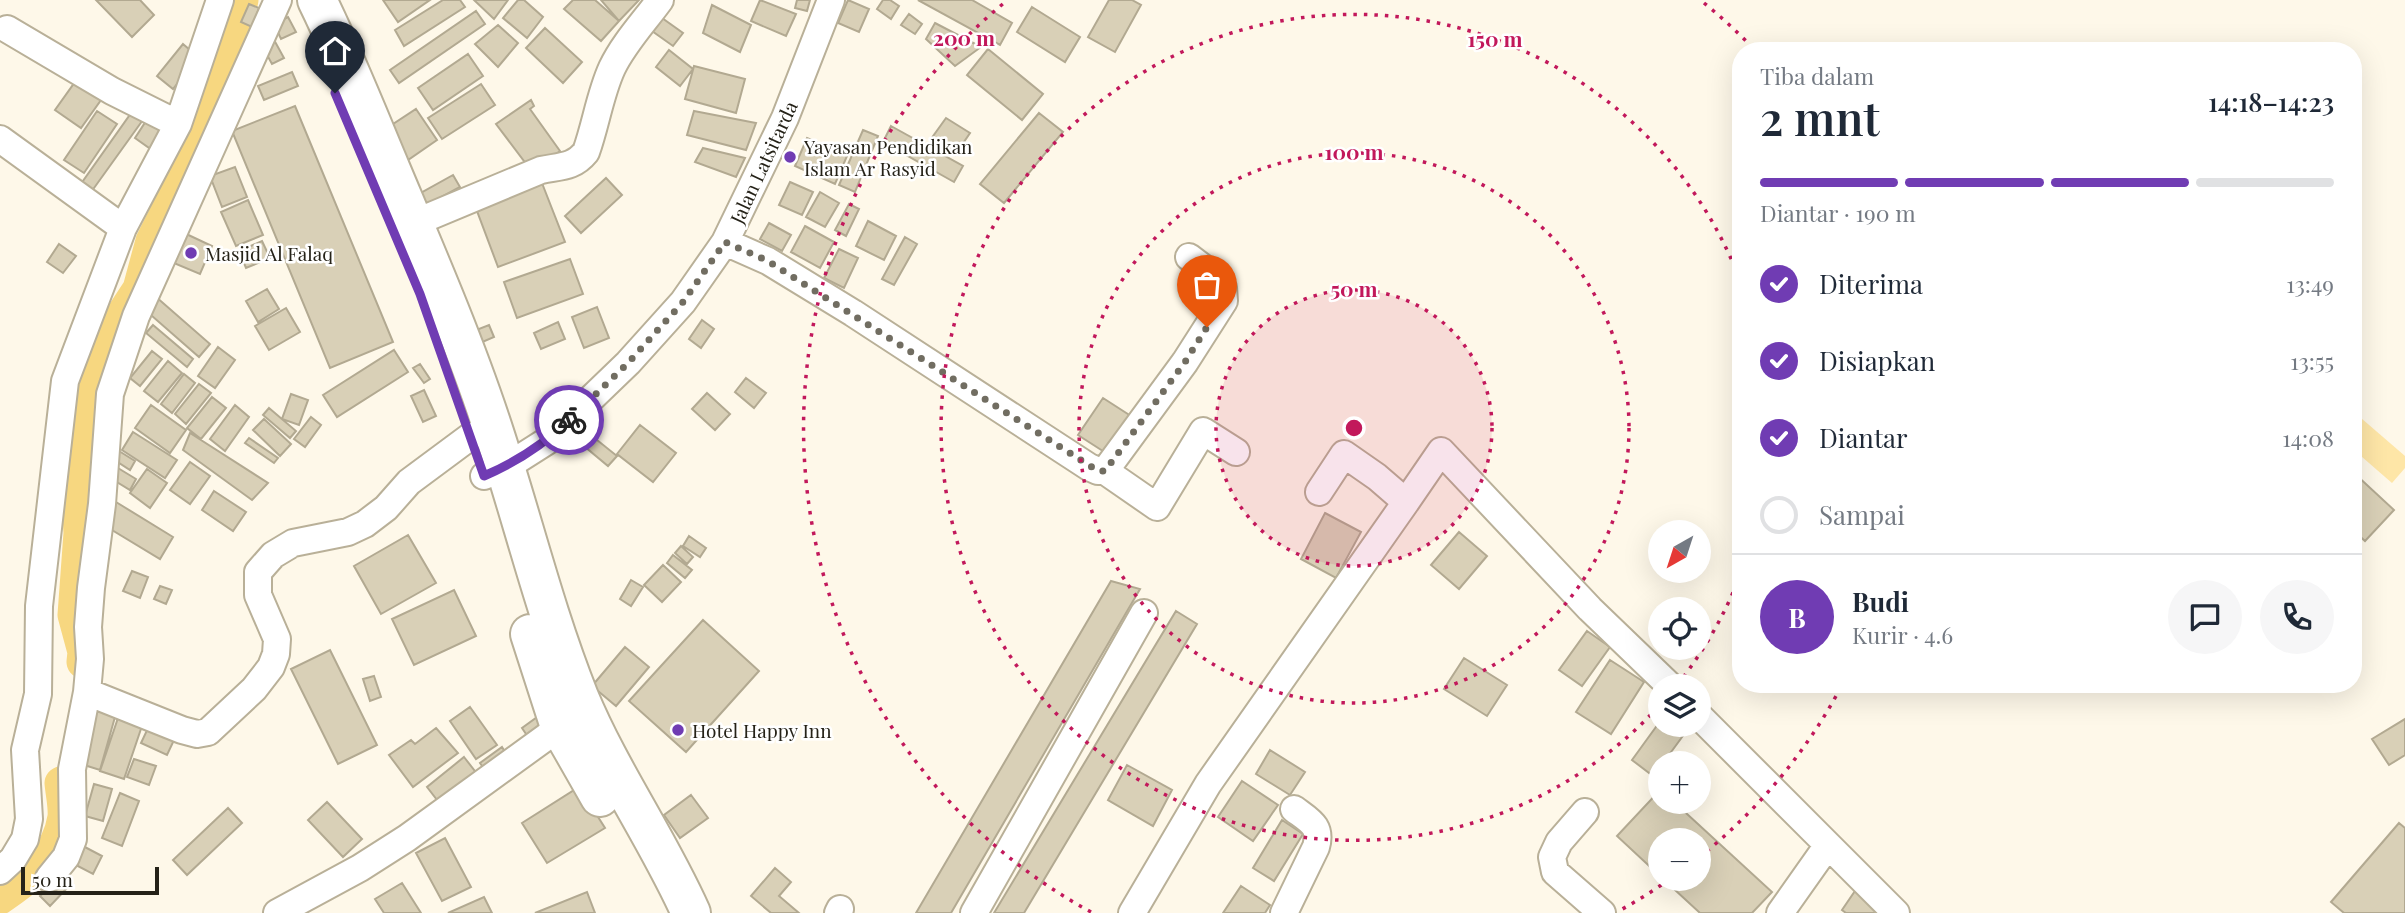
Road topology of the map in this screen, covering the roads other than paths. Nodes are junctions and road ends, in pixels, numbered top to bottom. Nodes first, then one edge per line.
1 (220, 0) edge
2 (278, 0) edge
3 (292, 0) edge
4 (831, 0) edge
5 (655, 2) edge
6 (319, 21) edge
7 (7, 29) dead end
8 (178, 124) junction
9 (0, 139) edge
10 (414, 223) junction
11 (123, 228) junction
12 (725, 242) junction
13 (1189, 257) dead end
14 (471, 436) junction
15 (1236, 452) dead end
16 (1105, 471) junction
17 (495, 472) junction
18 (1319, 492) dead end
19 (1406, 502) junction
20 (1144, 614) dead end
21 (1658, 674) edge
22 (87, 692) junction
23 (560, 727) junction
24 (1711, 728) edge
25 (1294, 809) dead end
26 (1585, 812) dead end
27 (1828, 845) junction
28 (0, 871) edge
29 (49, 878) dead end
30 (277, 913) edge
31 (662, 913) edge
32 (691, 913) edge
33 (974, 913) edge
34 (1132, 913) edge
35 (1284, 913) edge
36 (1602, 913) edge
37 (1780, 913) edge
38 (1896, 913) edge

1 - 8 street
2 - 22 street
3 - 6 highway
4 - 12 street, Jalan Latsitarda
5 - 10 street
6 - 10 highway
6 - 14 highway
7 - 8 street
8 - 11 street
9 - 11 street
10 - 17 highway
11 - 28 street
12 - 16 street
12 - 17 street, Jalan Latsitarda
13 - 16 street
14 - 17 highway
14 - 22 street
15 - 16 street
17 - 23 highway
17 - 32 highway
18 - 19 street
19 - 21 street
19 - 34 street
20 - 33 street
22 - 29 street
23 - 30 street
23 - 31 highway
24 - 27 street
25 - 35 street
26 - 36 street
27 - 37 street
27 - 38 street

